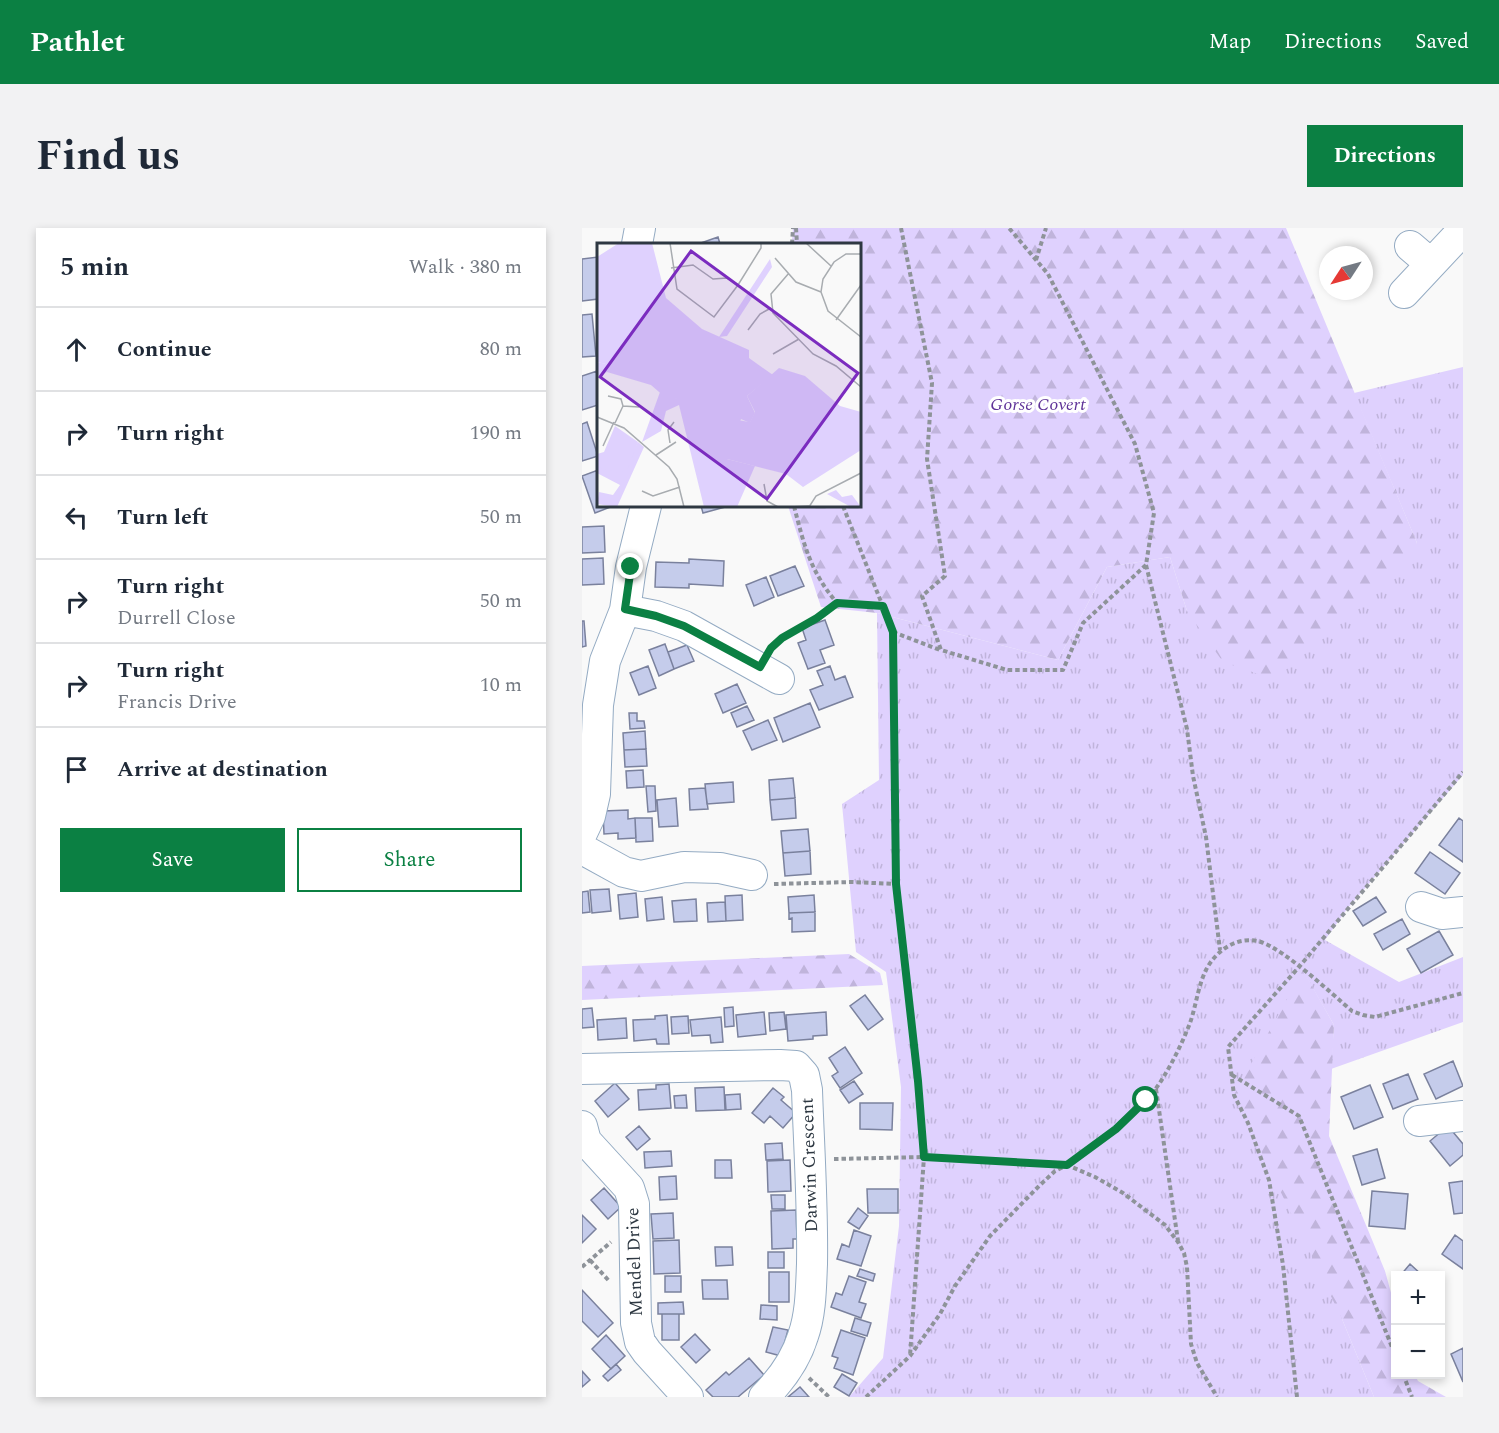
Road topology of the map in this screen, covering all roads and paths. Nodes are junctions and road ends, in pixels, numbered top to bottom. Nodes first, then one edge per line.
1 (640, 228) edge
2 (794, 228) edge
3 (902, 228) edge
4 (1009, 228) edge
5 (1046, 228) edge
6 (1463, 230) edge
7 (637, 243) edge
8 (792, 243) edge
9 (797, 243) edge
10 (1036, 260) junction
11 (1404, 293) dead end
12 (646, 507) edge
13 (794, 507) edge
14 (843, 507) edge
15 (1146, 565) junction
16 (837, 603) junction
17 (883, 606) junction
18 (625, 609) junction
19 (893, 632) junction
20 (941, 650) junction
21 (770, 664) joint
22 (1463, 772) edge
23 (582, 833) edge
24 (582, 849) edge
25 (752, 875) joint
26 (896, 884) junction
27 (1421, 907) dead end
28 (1463, 912) edge
29 (1220, 950) junction
30 (1299, 967) junction
31 (1463, 993) edge
32 (582, 1069) edge
33 (1231, 1074) junction
34 (1156, 1089) junction
35 (1463, 1116) edge
36 (1419, 1121) dead end
37 (582, 1126) edge
38 (924, 1157) junction
39 (809, 1160) junction
40 (1067, 1165) junction
41 (1178, 1242) junction
42 (1391, 1347) edge
43 (910, 1356) junction
44 (1405, 1379) edge
45 (688, 1397) edge
46 (764, 1397) edge
47 (866, 1397) edge
48 (1217, 1397) edge
49 (1297, 1397) edge
50 (1412, 1397) edge

1 - 7 street
2 - 8 path
2 - 9 path
3 - 20 path
4 - 10 path
5 - 10 path
6 - 11 street
10 - 15 path
12 - 18 street
13 - 16 path
14 - 17 path
15 - 20 path
15 - 29 path
16 - 17 path
16 - 21 path
17 - 19 path
18 - 21 street
18 - 23 street
19 - 20 path
19 - 26 path
22 - 30 path
24 - 25 street
25 - 26 path
26 - 38 path
27 - 28 street
29 - 30 path
29 - 34 path
30 - 31 path
30 - 33 path
32 - 39 street, Darwin Crescent
33 - 42 path
33 - 49 path
34 - 40 path
34 - 41 path
35 - 36 street
37 - 45 street, Mendel Drive
38 - 39 path
38 - 40 path
38 - 43 path
39 - 46 street, Darwin Crescent
40 - 41 path
40 - 43 path
41 - 48 path
43 - 47 path
44 - 50 path

